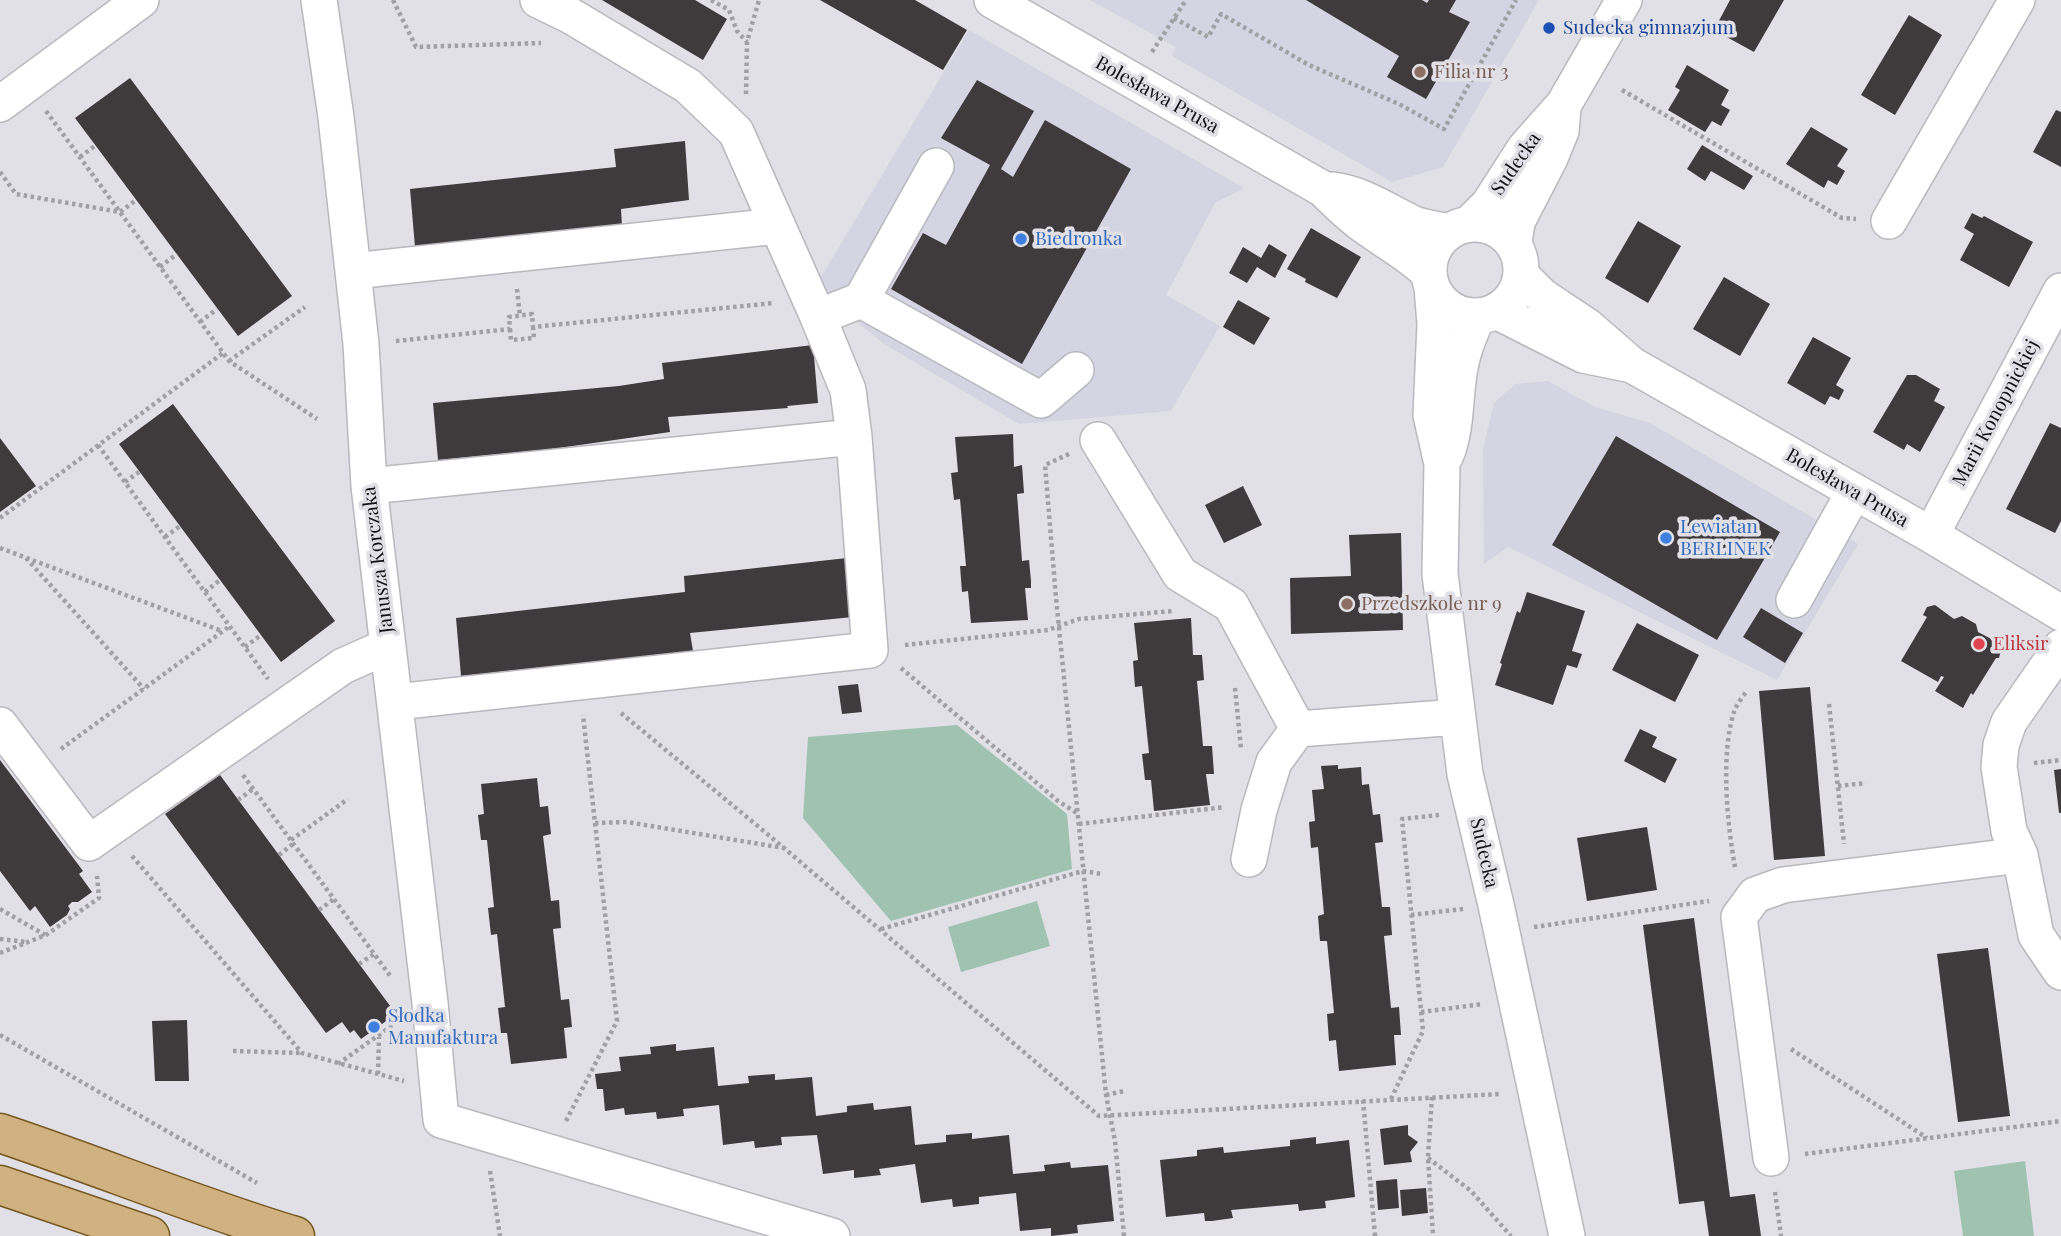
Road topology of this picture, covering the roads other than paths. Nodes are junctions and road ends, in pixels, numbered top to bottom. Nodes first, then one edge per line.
1 (141, 0) edge
2 (319, 0) edge
3 (538, 0) edge
4 (992, 0) edge
5 (1624, 0) edge
6 (2017, 0) edge
7 (14, 94) edge
8 (1564, 104) junction
9 (936, 166) dead end
10 (1323, 188) junction
11 (1889, 221) road end
12 (777, 226) junction
13 (1459, 228) junction
14 (1518, 259) junction
15 (353, 271) junction
16 (1430, 280) junction
17 (2061, 292) edge
18 (860, 300) junction
19 (814, 308) junction
20 (1487, 314) junction
21 (1632, 365) junction
22 (1076, 370) dead end
23 (854, 438) junction
24 (1098, 440) road end
25 (1442, 464) junction
26 (369, 486) junction
27 (1854, 492) junction
28 (1931, 535) junction
29 (1794, 600) dead end
30 (2061, 613) edge
31 (388, 646) junction
32 (2061, 647) edge
33 (396, 702) junction
34 (1458, 717) junction
35 (0, 725) edge
36 (1298, 729) junction
37 (2020, 855) junction
38 (1249, 859) dead end
39 (2061, 972) edge
40 (0, 1112) edge
41 (0, 1133) edge
42 (1771, 1158) road end
43 (82, 1160) junction
44 (0, 1185) edge
45 (117, 1230) edge
46 (150, 1236) edge
47 (295, 1236) edge
48 (832, 1236) edge
49 (1567, 1236) edge

1 - 7 street
2 - 15 street, Janusza Korczaka
3 - 12 street
4 - 10 street, Bolesława Prusa
5 - 8 street, Sudecka
6 - 11 street
8 - 13 street, Sudecka
8 - 14 street, Sudecka
9 - 18 street
10 - 13 street, Bolesława Prusa
10 - 16 street, Bolesława Prusa
12 - 15 street
12 - 19 street
13 - 14 street
13 - 16 street
14 - 20 street
14 - 21 street, Bolesława Prusa
15 - 26 street, Janusza Korczaka
16 - 20 street
16 - 25 street, Sudecka
17 - 28 street, Marii Konopnickiej
18 - 19 street
18 - 22 street
19 - 23 street
20 - 21 street, Bolesława Prusa
20 - 25 street, Sudecka
21 - 27 street, Bolesława Prusa
23 - 26 street
23 - 33 street
24 - 36 street
25 - 34 street, Sudecka
26 - 31 street, Janusza Korczaka
27 - 28 street, Bolesława Prusa
27 - 29 street
28 - 30 street, Bolesława Prusa
31 - 33 street, Janusza Korczaka
31 - 35 street
32 - 37 street
33 - 48 street, Janusza Korczaka
34 - 36 street
34 - 49 street, Sudecka
36 - 38 street
37 - 39 street
37 - 42 street
40 - 43 main road
41 - 43 main road
43 - 47 main road
44 - 45 main road
45 - 46 main road

